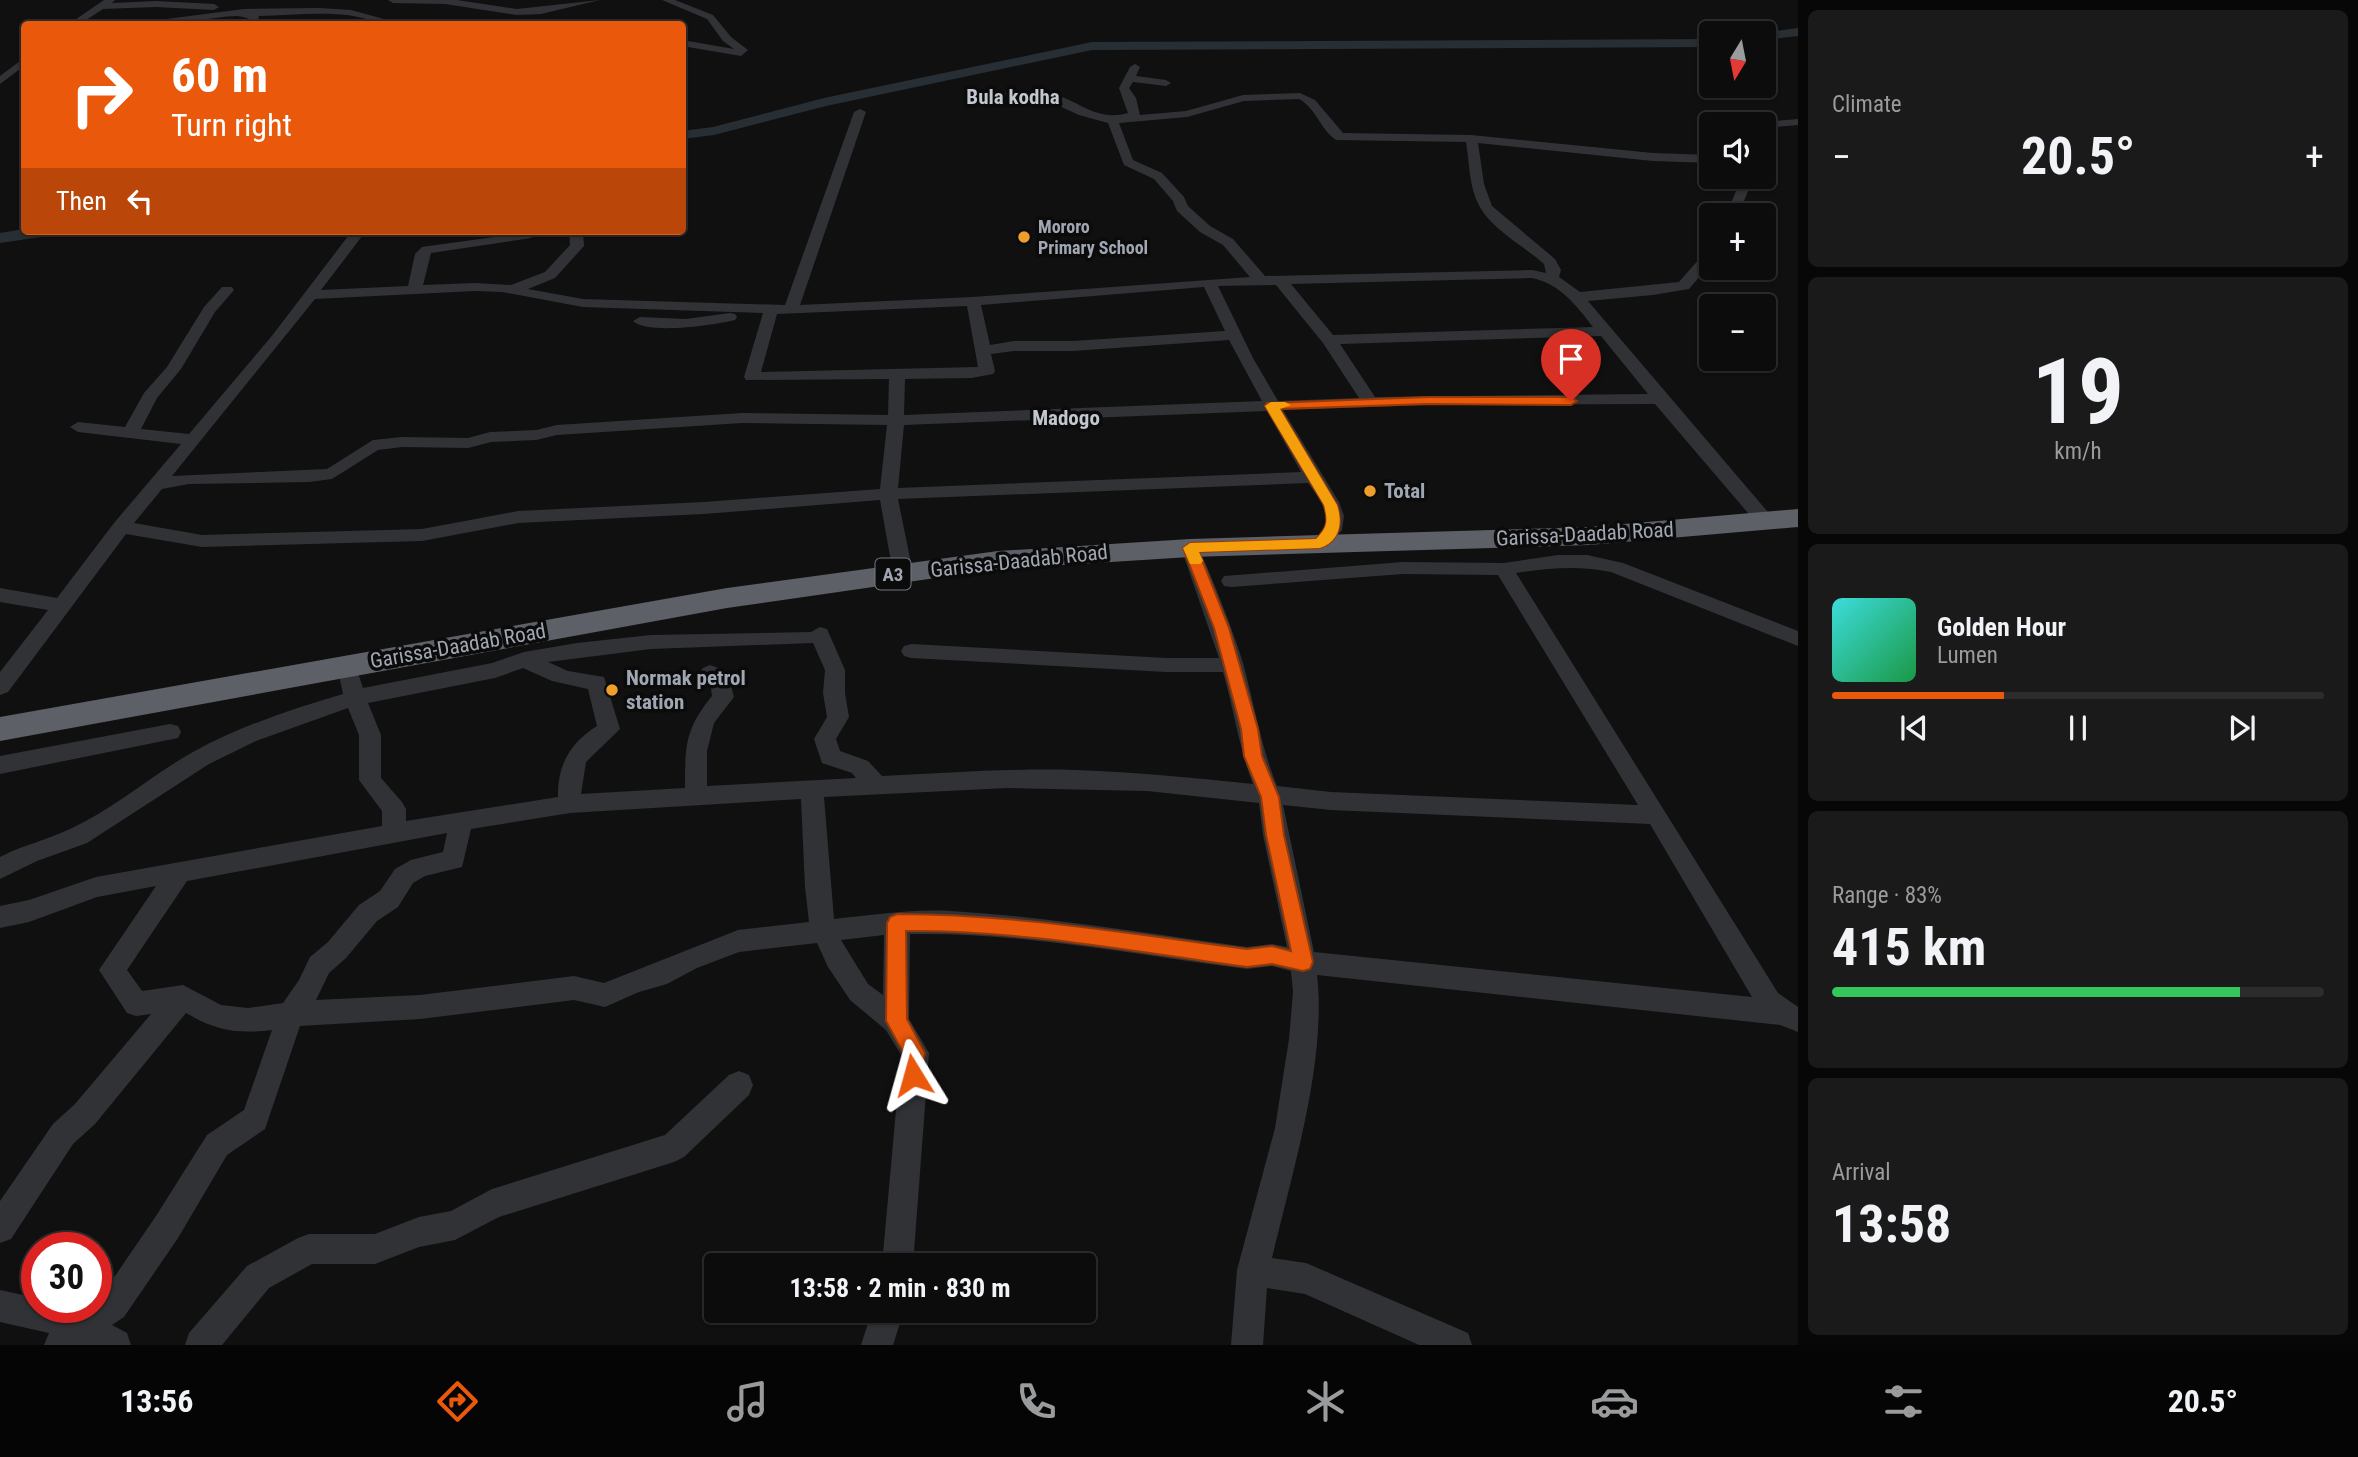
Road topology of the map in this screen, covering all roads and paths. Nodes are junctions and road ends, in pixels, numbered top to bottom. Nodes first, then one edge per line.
1 (393, 0) edge
2 (484, 0) edge
3 (595, 0) edge
4 (667, 0) edge
5 (105, 3) edge
6 (463, 5) junction
7 (419, 12) dead end
8 (244, 13) junction
9 (78, 21) edge
10 (176, 21) edge
11 (271, 21) edge
12 (374, 21) edge
13 (686, 44) edge
14 (21, 64) edge
15 (0, 81) edge
16 (1166, 83) dead end
17 (996, 96) dead end
18 (860, 112) dead end
19 (1128, 119) junction
20 (1113, 121) junction
21 (1798, 122) edge
22 (1776, 124) edge
23 (1471, 139) junction
24 (1699, 159) edge
25 (356, 235) edge
26 (524, 235) edge
27 (576, 235) edge
28 (1699, 268) edge
29 (1551, 278) junction
30 (1260, 280) junction
31 (1281, 281) junction
32 (1209, 282) junction
33 (415, 289) junction
34 (227, 290) dead end
35 (512, 290) junction
36 (310, 296) junction
37 (1577, 297) junction
38 (973, 302) junction
39 (751, 309) junction
40 (771, 310) junction
41 (791, 310) junction
42 (640, 321) dead end
43 (1605, 331) junction
44 (1233, 335) junction
45 (1329, 341) junction
46 (984, 351) junction
47 (897, 375) junction
48 (1660, 400) junction
49 (1371, 403) junction
50 (1271, 406) junction
51 (893, 420) junction
52 (78, 427) dead end
53 (130, 433) junction
54 (192, 440) junction
55 (1313, 477) junction
56 (158, 484) junction
57 (888, 494) junction
58 (1798, 518) edge
59 (1766, 522) junction
60 (121, 527) junction
61 (1320, 544) junction
62 (1190, 548) junction
63 (1504, 569) junction
64 (903, 573) junction
65 (1231, 581) dead end
66 (0, 595) edge
67 (61, 605) junction
68 (1798, 639) edge
69 (911, 651) dead end
70 (524, 659) junction
71 (1233, 665) junction
72 (347, 666) junction
73 (710, 673) dead end
74 (0, 687) edge
75 (355, 698) junction
76 (0, 729) edge
77 (170, 732) dead end
78 (0, 765) edge
79 (877, 786) junction
80 (812, 789) junction
81 (696, 797) junction
82 (1270, 797) junction
83 (570, 804) junction
84 (1656, 815) junction
85 (461, 821) junction
86 (394, 832) junction
87 (0, 869) edge
88 (181, 870) junction
89 (0, 917) edge
90 (897, 923) junction
91 (823, 930) junction
92 (1303, 962) junction
93 (183, 997) junction
94 (290, 1016) junction
95 (1790, 1016) edge
96 (896, 1021) junction
97 (738, 1085) dead end
98 (0, 1228) edge
99 (899, 1253) edge
100 (1253, 1270) junction
101 (0, 1306) edge
102 (884, 1323) edge
103 (71, 1335) edge
104 (115, 1345) edge
105 (201, 1345) edge
106 (877, 1345) edge
107 (1247, 1345) edge
108 (1456, 1345) edge

1 - 6 street
2 - 6 street
3 - 6 street
4 - 13 street
5 - 8 street
5 - 9 street
6 - 7 street
8 - 10 street
8 - 11 street
8 - 12 street
14 - 15 street
16 - 19 street
17 - 20 street
18 - 41 street
19 - 20 street
19 - 23 street
20 - 30 street
21 - 22 street
23 - 24 street
23 - 29 street
25 - 36 street
26 - 33 street
27 - 35 street
28 - 37 street
29 - 31 street
29 - 37 street
30 - 31 street
30 - 32 street
31 - 45 street
32 - 38 street
32 - 44 street
33 - 35 street
33 - 36 street
34 - 53 street
35 - 39 street
36 - 54 street
37 - 43 street
38 - 41 street
38 - 46 street
39 - 40 street
39 - 42 street
40 - 41 street
40 - 47 street
43 - 45 street
43 - 48 street
44 - 46 street
44 - 50 street
45 - 49 street
46 - 47 street
47 - 51 street
48 - 49 street
48 - 59 street
49 - 50 street
50 - 51 street
50 - 55 street
51 - 56 street
51 - 57 street
52 - 53 street
53 - 54 street
54 - 56 street
55 - 57 street
55 - 61 street
56 - 60 street
57 - 60 street
57 - 64 street
58 - 59 highway, Garissa-Daadab Road / A3
59 - 61 highway, Garissa-Daadab Road / A3
60 - 67 street
61 - 62 highway, Garissa-Daadab Road / A3
62 - 64 highway, Garissa-Daadab Road / A3
62 - 71 street
63 - 65 street
63 - 68 street
63 - 84 street
64 - 72 highway, Garissa-Daadab Road / A3
66 - 67 street
67 - 74 street
69 - 71 street
70 - 75 street
70 - 79 street
70 - 83 street, Garissa-Daadab Road
71 - 82 street
72 - 75 street
72 - 76 highway, Garissa-Daadab Road / A3
73 - 81 street
75 - 86 street
75 - 87 street
77 - 78 street
79 - 80 street
79 - 82 street
80 - 81 street
80 - 91 street
81 - 83 street
82 - 84 street
82 - 92 street
83 - 85 street
84 - 95 street
85 - 86 street
85 - 94 street
86 - 88 street
88 - 89 street
88 - 93 street
90 - 91 street
90 - 92 street
90 - 96 street
91 - 94 street
91 - 96 street
92 - 95 street
92 - 100 street
93 - 94 street
93 - 98 street
94 - 103 street
96 - 99 street
97 - 105 street
100 - 107 street
100 - 108 street
101 - 103 street
102 - 106 street
103 - 104 street

